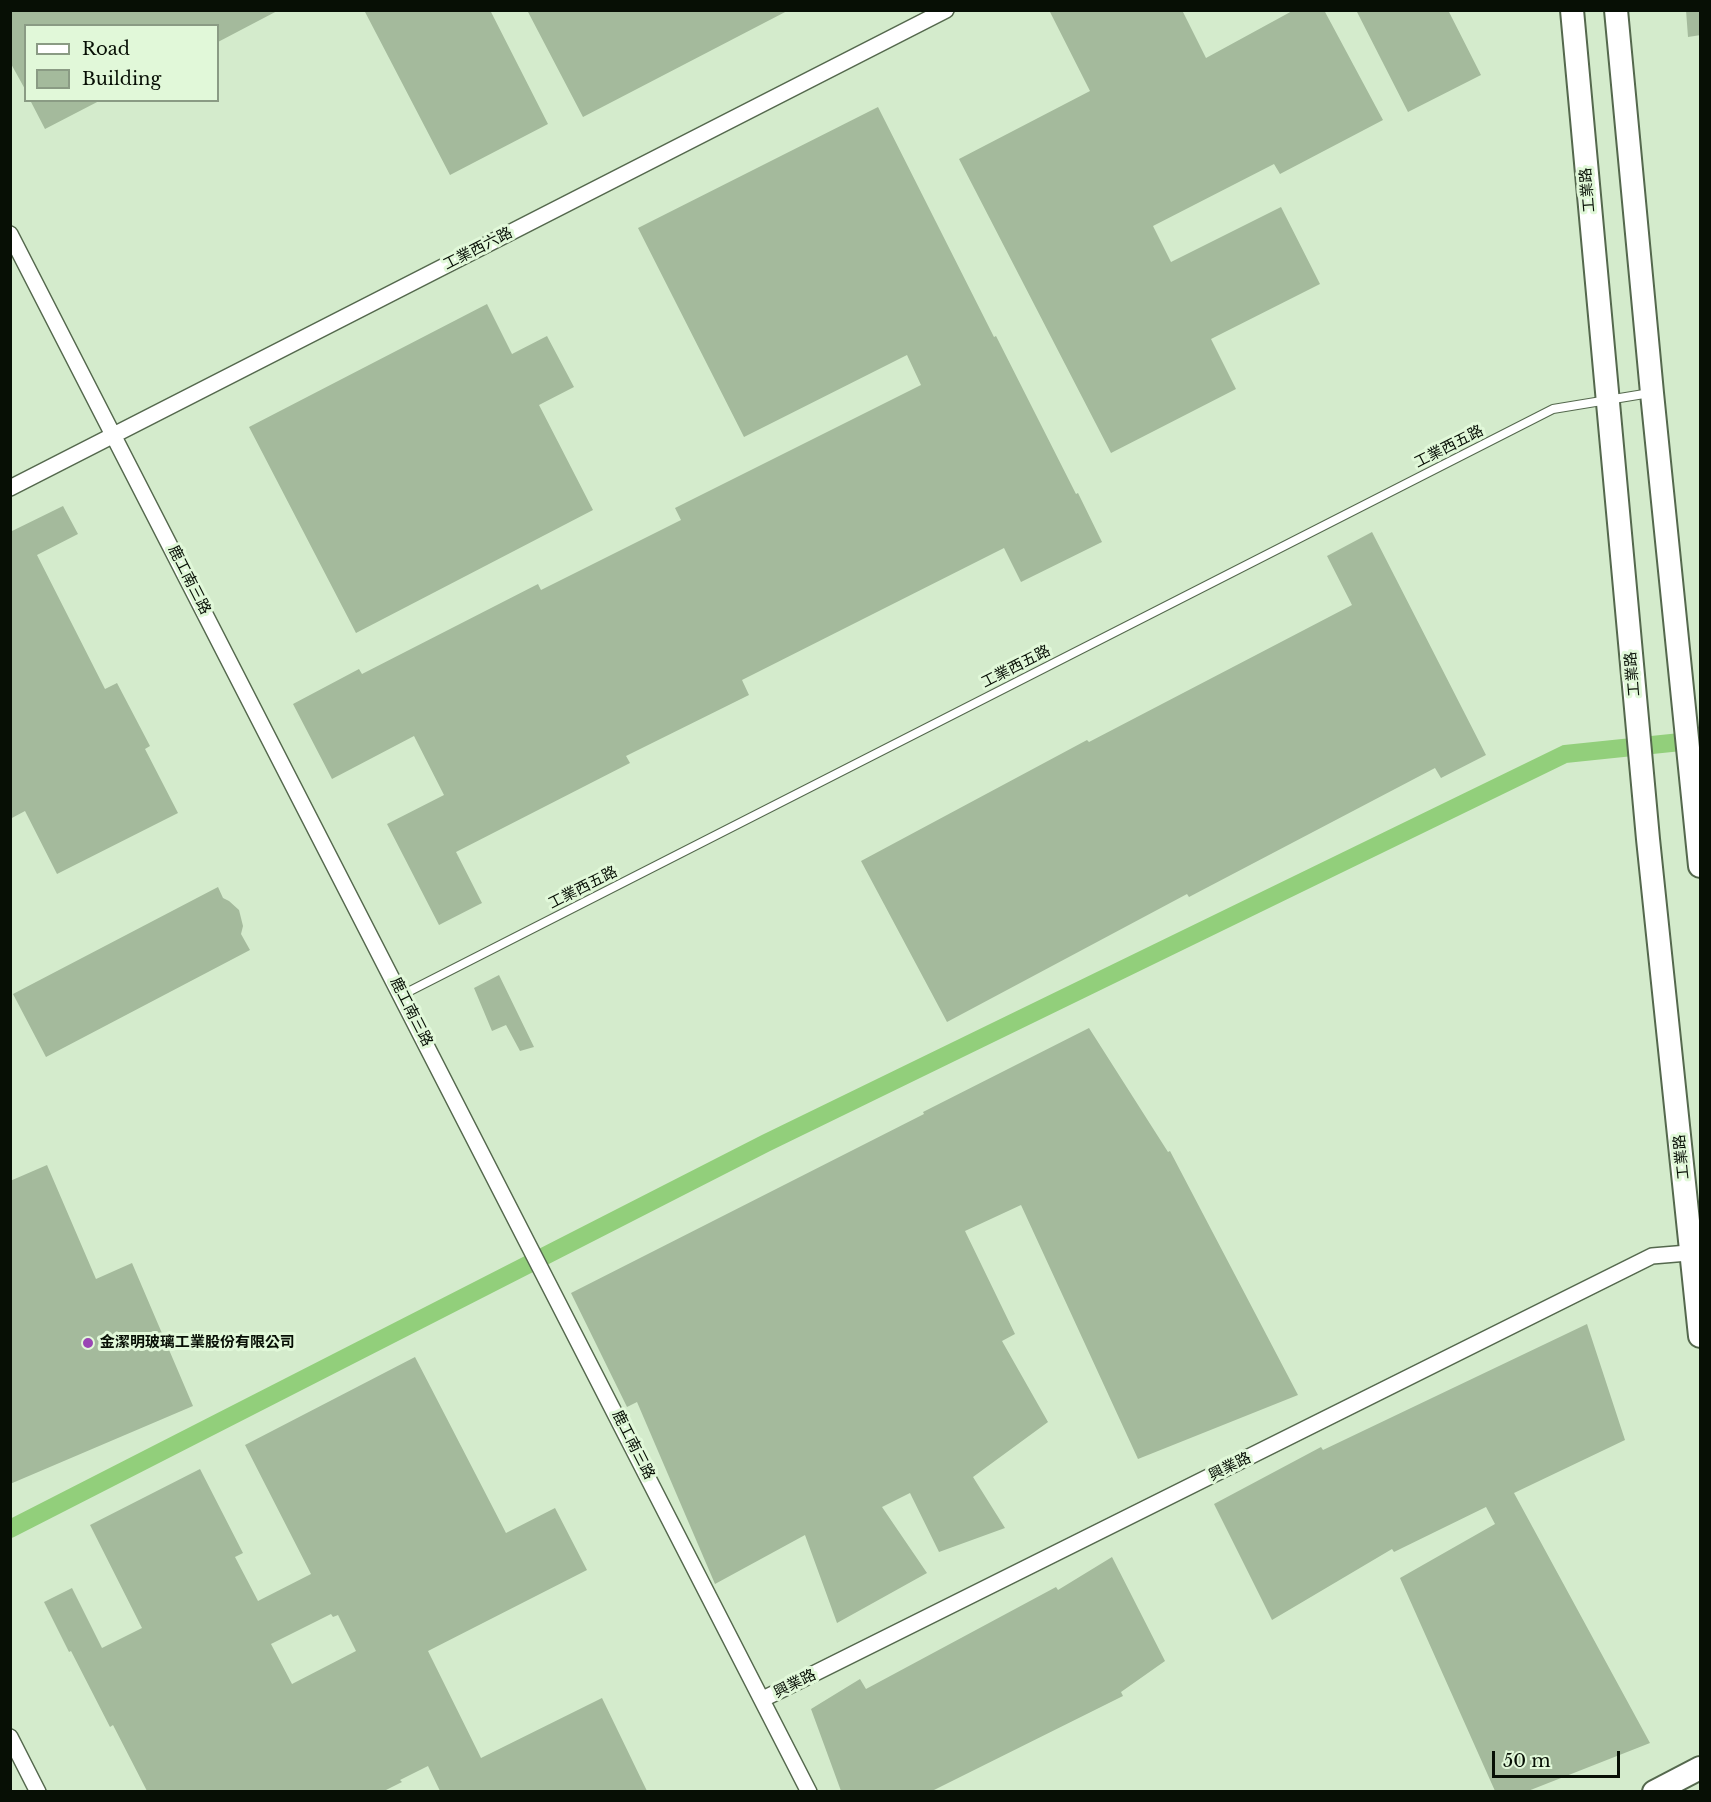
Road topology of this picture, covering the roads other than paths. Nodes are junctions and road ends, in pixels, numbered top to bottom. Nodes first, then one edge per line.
1 (946, 10) edge
2 (1572, 10) edge
3 (1616, 10) edge
4 (10, 234) edge
5 (1652, 393) junction
6 (1608, 400) junction
7 (114, 435) junction
8 (10, 488) edge
9 (1701, 866) edge
10 (402, 995) junction
11 (1696, 1253) edge
12 (1701, 1336) edge
13 (764, 1699) junction
14 (10, 1737) edge
15 (1701, 1768) edge
16 (38, 1791) edge
17 (809, 1791) edge
18 (1654, 1791) edge

1 - 7 street, 工業西六路
2 - 6 street, 工業路
3 - 5 street
4 - 7 street, 鹿工南三路
5 - 6 lane, 工業西五路
5 - 9 street
6 - 10 lane, 工業西五路
6 - 11 street, 工業路
7 - 8 street, 工業西六路
7 - 10 street, 鹿工南三路
10 - 13 street, 鹿工南三路
11 - 12 street, 工業路
11 - 13 street, 興業路
13 - 17 street, 鹿工南三路
14 - 16 street
15 - 18 street

